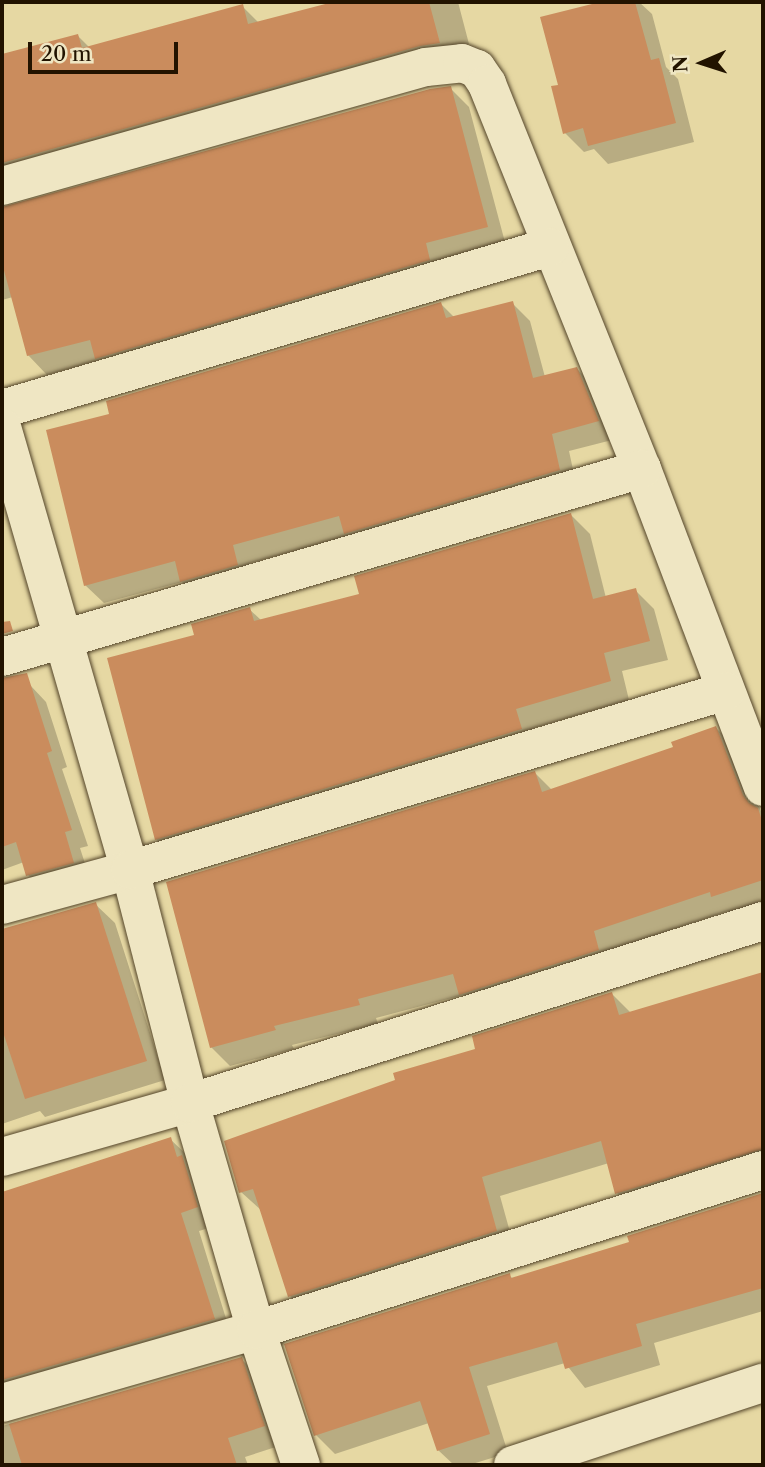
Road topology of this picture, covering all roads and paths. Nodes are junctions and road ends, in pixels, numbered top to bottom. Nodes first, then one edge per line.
1 (2, 186) edge
2 (550, 247) junction
3 (2, 408) edge
4 (2, 427) edge
5 (642, 469) junction
6 (65, 640) junction
7 (2, 657) edge
8 (726, 691) junction
9 (763, 787) edge
10 (130, 870) junction
11 (2, 905) edge
12 (763, 921) edge
13 (190, 1103) junction
14 (2, 1157) edge
15 (763, 1170) edge
16 (256, 1330) junction
17 (763, 1383) edge
18 (2, 1402) edge
19 (301, 1465) edge
20 (513, 1465) edge

1 - 2 street
2 - 3 street
2 - 5 street
4 - 6 street
5 - 6 street
5 - 8 street
6 - 7 street
6 - 10 street
8 - 9 street
8 - 10 street
10 - 11 street
10 - 13 street
12 - 13 street
13 - 14 street
13 - 16 street
15 - 16 street
16 - 18 street
16 - 19 street
17 - 20 street

